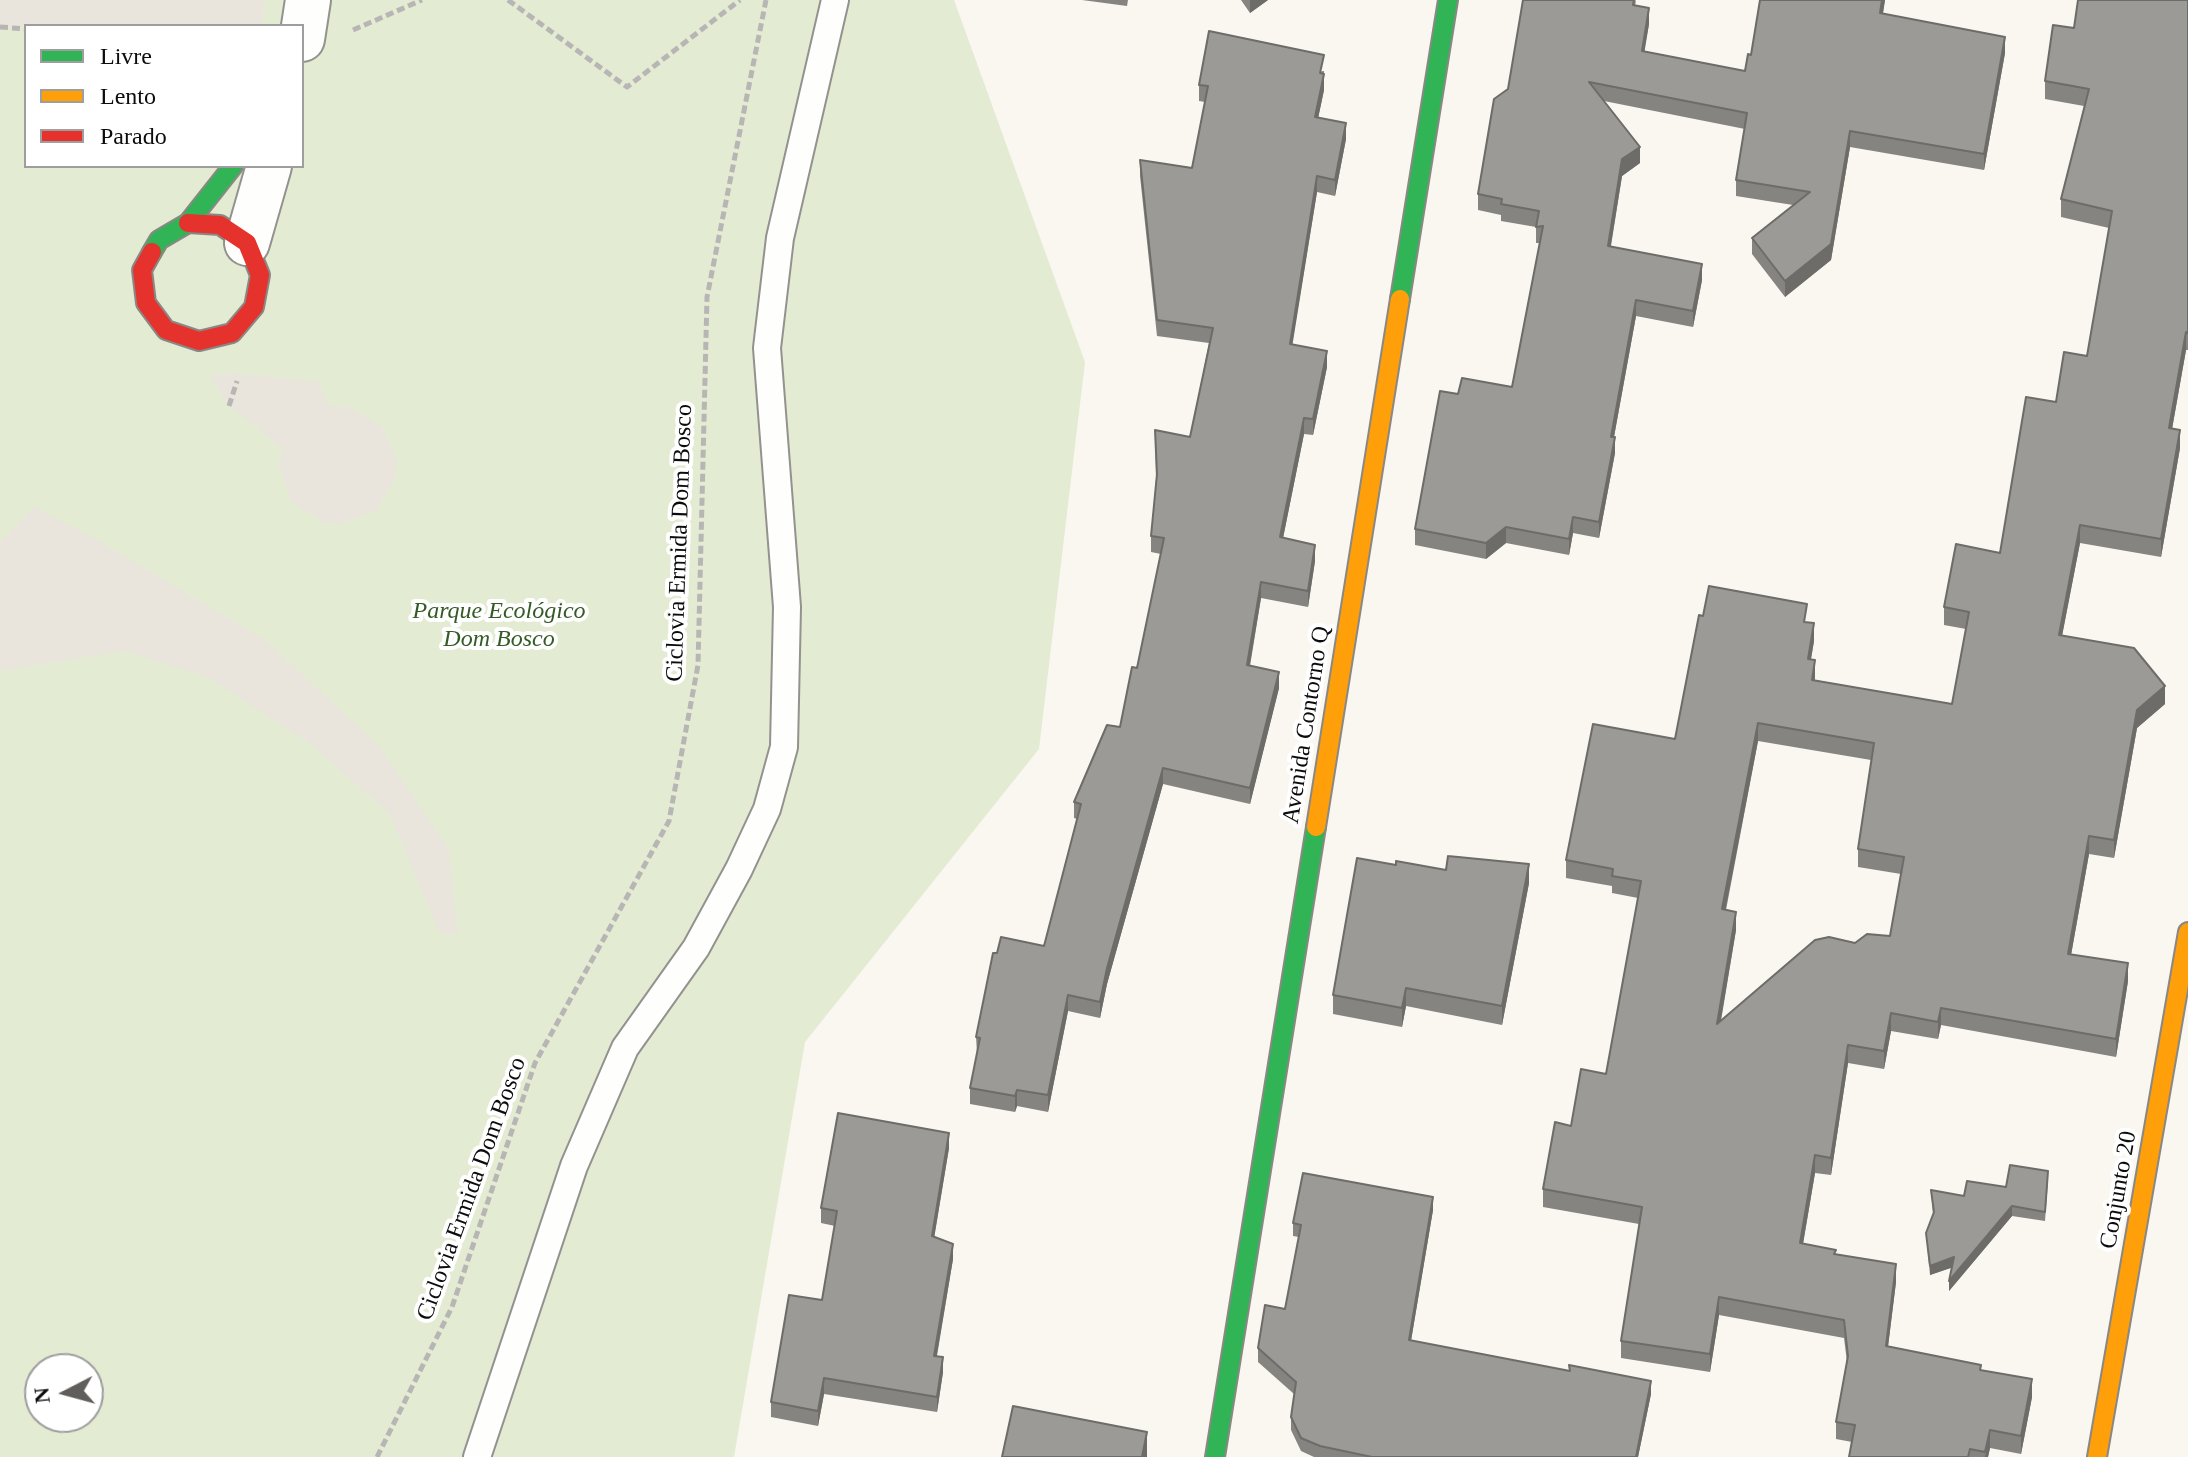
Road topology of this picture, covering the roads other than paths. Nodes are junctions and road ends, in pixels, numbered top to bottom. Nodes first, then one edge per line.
1 (308, 0) edge
2 (835, 0) edge
3 (1448, 0) edge
4 (322, 37) edge
5 (231, 168) edge
6 (268, 168) edge
7 (188, 223) junction
8 (247, 243) junction
9 (2188, 932) edge
10 (477, 1457) edge
11 (1215, 1457) edge
12 (2097, 1457) edge

1 - 4 street
2 - 10 lane
3 - 11 street, Avenida Contorno Q
5 - 7 street
6 - 8 street
7 - 8 street
7 - 8 street
9 - 12 street, Conjunto 20

